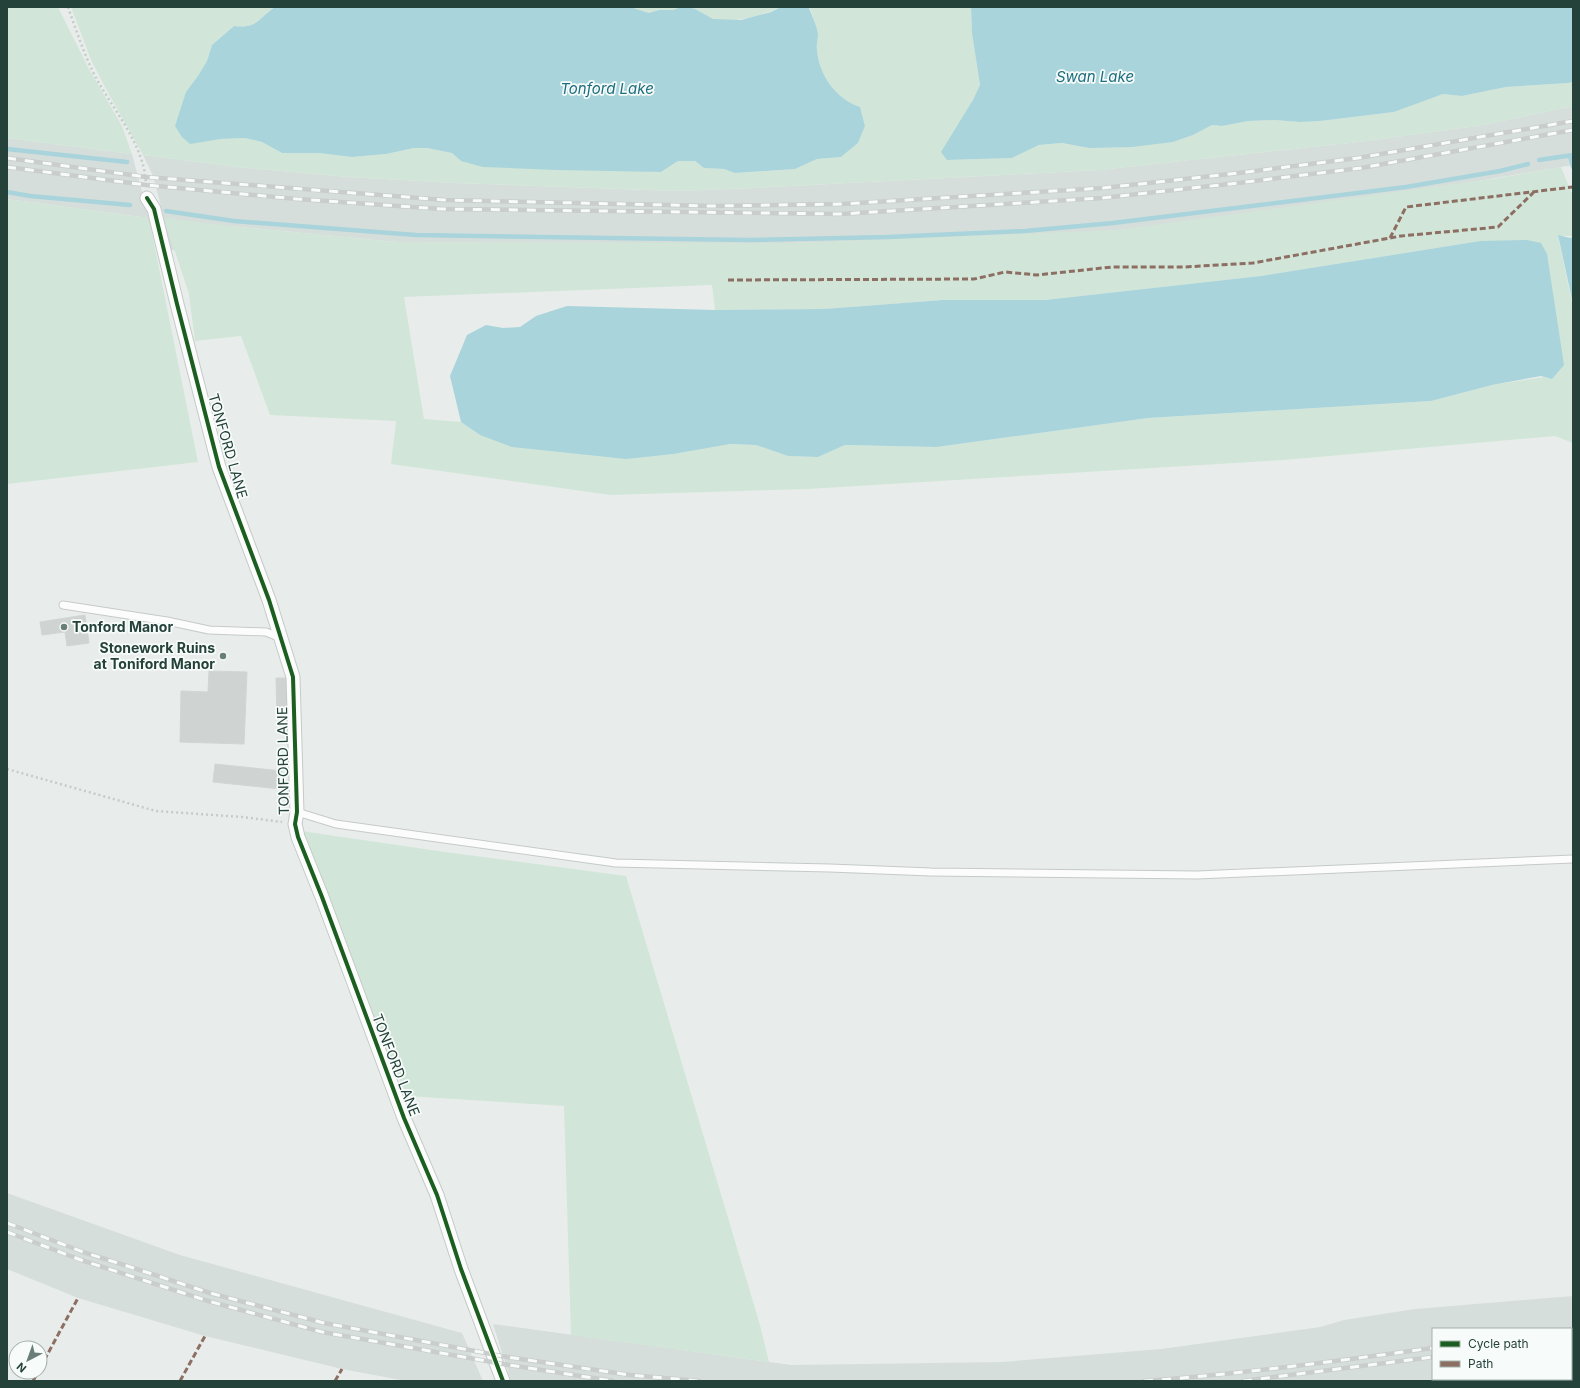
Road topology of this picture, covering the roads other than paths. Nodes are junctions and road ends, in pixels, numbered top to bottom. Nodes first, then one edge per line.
1 (147, 198) road end
2 (63, 605) dead end
3 (282, 639) junction
4 (296, 818) junction
5 (1573, 858) edge
6 (503, 1381) edge

1 - 3 street, TONFORD LANE
2 - 3 lane
3 - 4 street, TONFORD LANE
4 - 5 lane
4 - 6 street, TONFORD LANE

